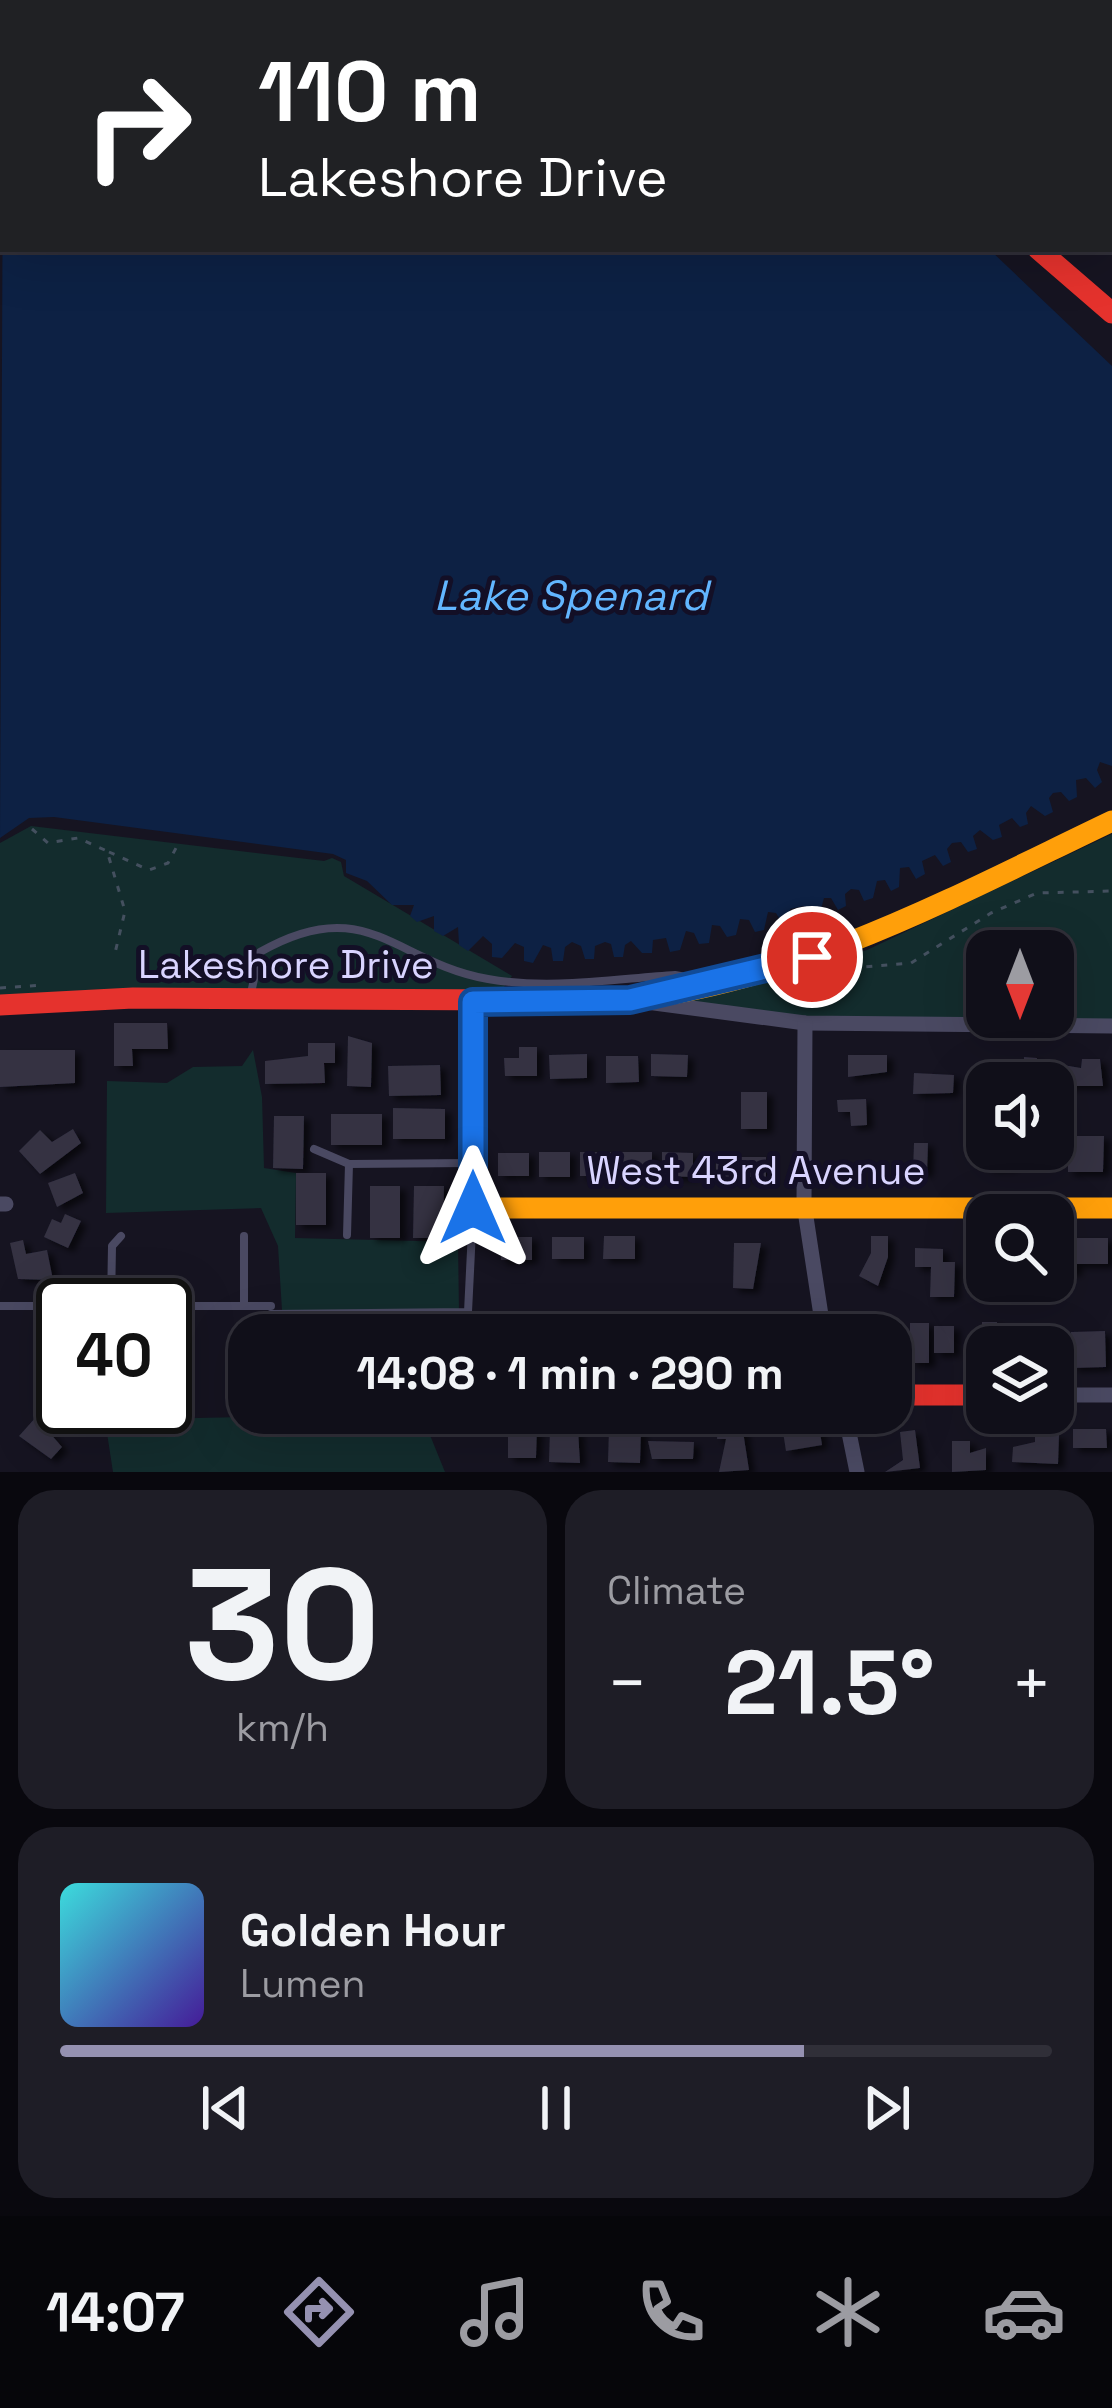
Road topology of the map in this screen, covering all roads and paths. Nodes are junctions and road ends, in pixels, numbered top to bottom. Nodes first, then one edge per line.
1 (1041, 252) edge
2 (1112, 313) edge
3 (1112, 821) edge
4 (32, 829) dead end
5 (176, 848) dead end
6 (107, 850) junction
7 (1112, 891) edge
8 (115, 953) dead end
9 (911, 963) dead end
10 (716, 982) junction
11 (250, 998) junction
12 (630, 1000) junction
13 (473, 1002) junction
14 (0, 1005) edge
15 (805, 1023) junction
16 (1112, 1026) edge
17 (314, 1149) dead end
18 (473, 1163) junction
19 (349, 1164) junction
20 (803, 1204) junction
21 (473, 1208) junction
22 (1112, 1208) edge
23 (121, 1235) dead end
24 (347, 1235) dead end
25 (244, 1236) dead end
26 (111, 1278) edge
27 (0, 1306) edge
28 (36, 1306) edge
29 (192, 1306) edge
30 (244, 1306) junction
31 (821, 1314) edge
32 (912, 1395) edge
33 (966, 1395) edge
34 (1074, 1395) edge
35 (1112, 1395) edge
36 (849, 1434) edge
37 (857, 1472) edge

1 - 2 street
3 - 10 street, Lakeshore Drive
4 - 6 path
5 - 6 path
6 - 8 path
7 - 9 path
10 - 11 lane
10 - 12 street, Lakeshore Drive
11 - 13 street, Lakeshore Drive
11 - 14 street, Lakeshore Drive
12 - 13 street, Lakeshore Drive
12 - 15 street
13 - 18 street
15 - 16 street
15 - 20 street
17 - 19 lane
18 - 19 lane
18 - 21 street
19 - 24 lane
20 - 21 street, West 43rd Avenue
20 - 22 street, West 43rd Avenue
20 - 31 street
21 - 30 lane
23 - 26 lane
25 - 30 lane
27 - 28 lane
29 - 30 lane
32 - 33 street
34 - 35 street
36 - 37 street

